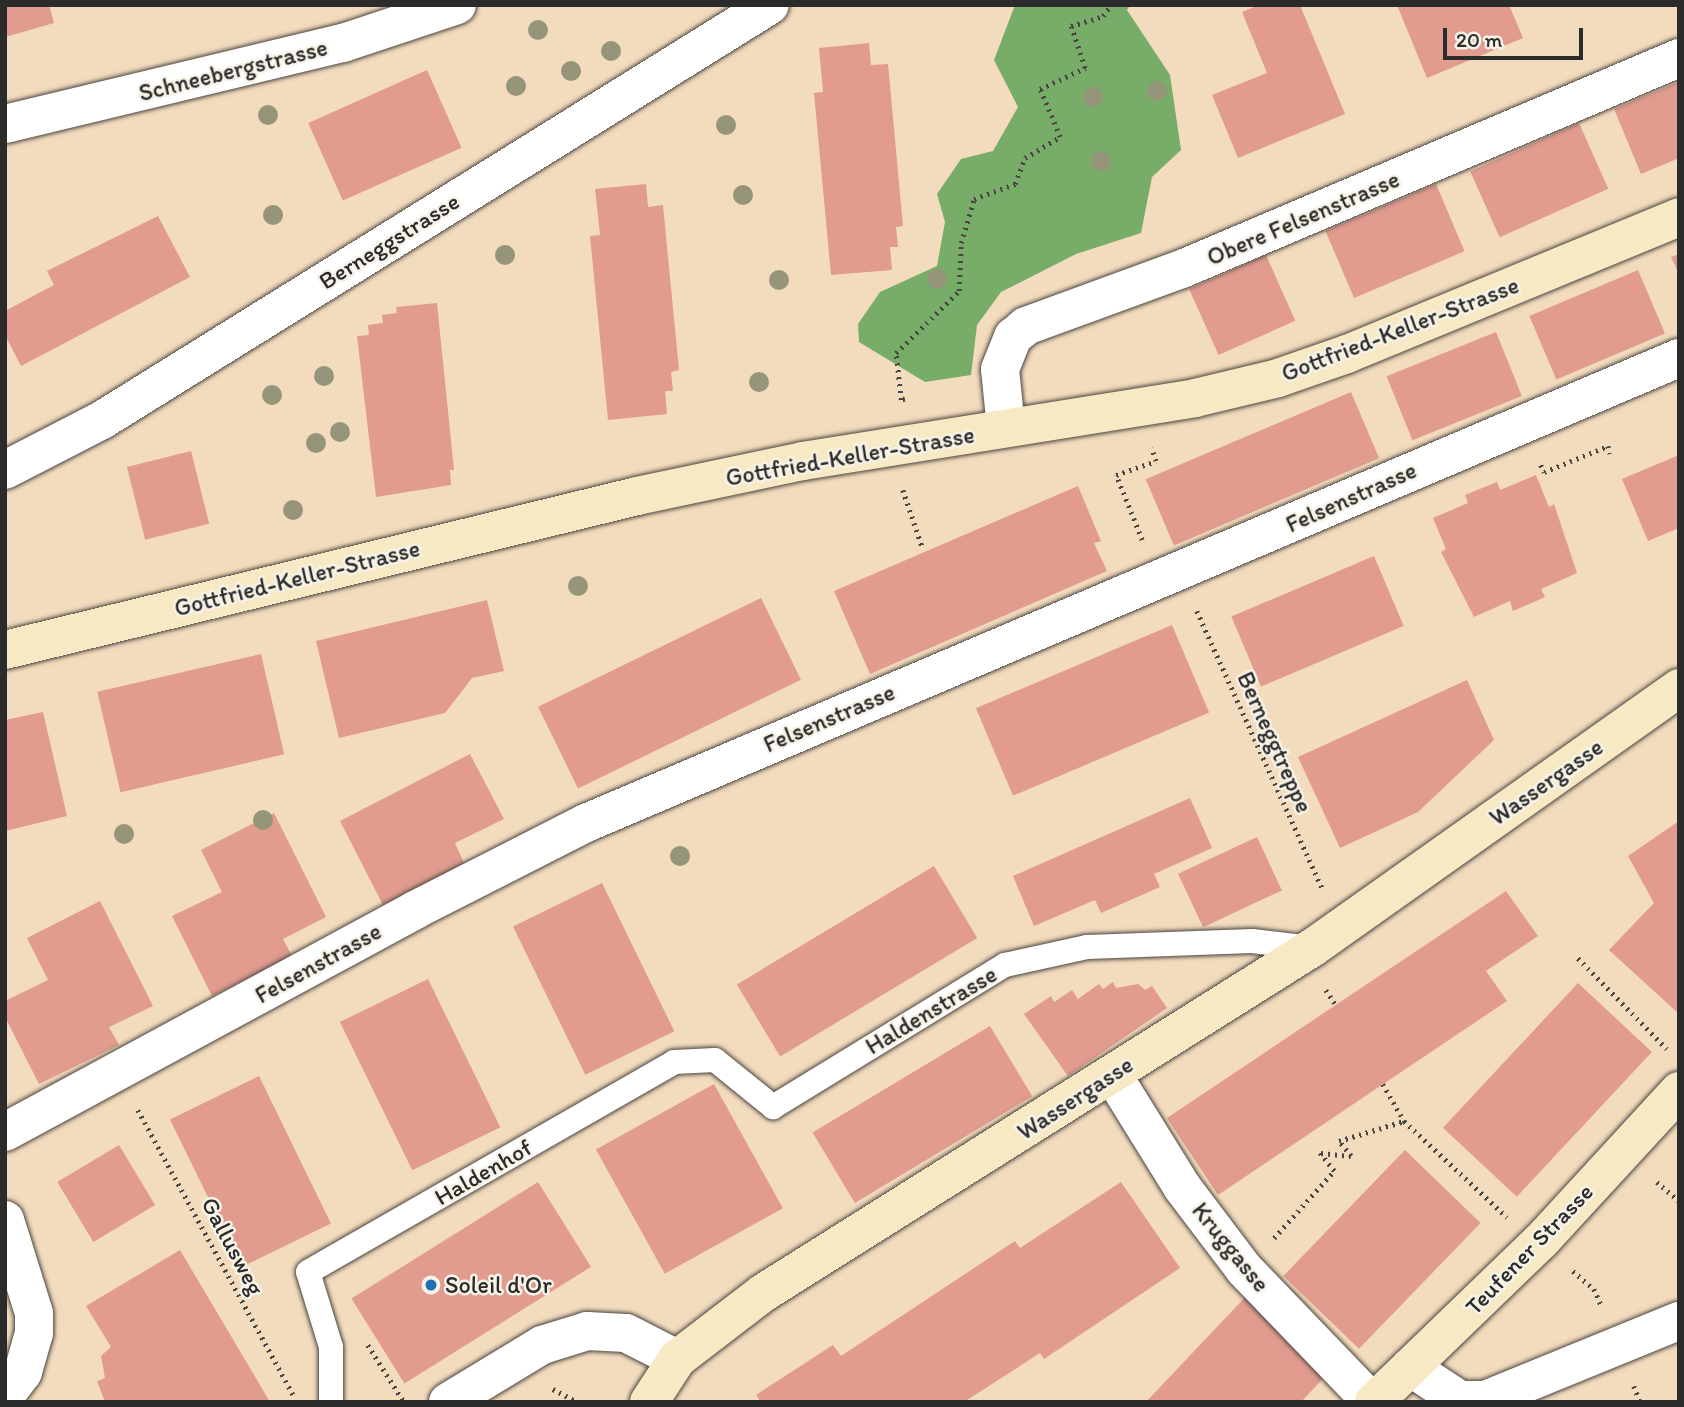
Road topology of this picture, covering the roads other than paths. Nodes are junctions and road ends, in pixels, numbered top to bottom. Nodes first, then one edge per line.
1 (457, 5) edge
2 (770, 5) edge
3 (1679, 58) edge
4 (5, 124) edge
5 (1679, 217) edge
6 (1679, 358) edge
7 (1006, 428) junction
8 (5, 470) edge
9 (5, 650) edge
10 (1679, 688) edge
11 (1312, 948) junction
12 (1112, 1074) junction
13 (1679, 1091) edge
14 (773, 1107) joint
15 (5, 1132) edge
16 (5, 1220) edge
17 (1679, 1321) edge
18 (677, 1359) junction
19 (1410, 1367) junction
20 (5, 1396) edge
21 (331, 1402) edge
22 (448, 1402) edge
23 (649, 1402) edge
24 (1373, 1402) edge

1 - 4 street, Schneebergstrasse
2 - 8 street, Berneggstrasse
3 - 7 street, Obere Felsenstrasse
5 - 7 street, Gottfried-Keller-Strasse
6 - 15 street, Felsenstrasse
7 - 9 street, Gottfried-Keller-Strasse
10 - 11 street, Wassergasse
11 - 12 street, Wassergasse
11 - 14 lane, Haldenstrasse
12 - 18 street, Wassergasse
12 - 24 street, Kruggasse
13 - 19 street, Teufener Strasse
14 - 21 lane, Haldenhof
16 - 20 street
17 - 19 street
18 - 22 street
18 - 23 street, Wassergasse
19 - 24 street, Teufener Strasse

